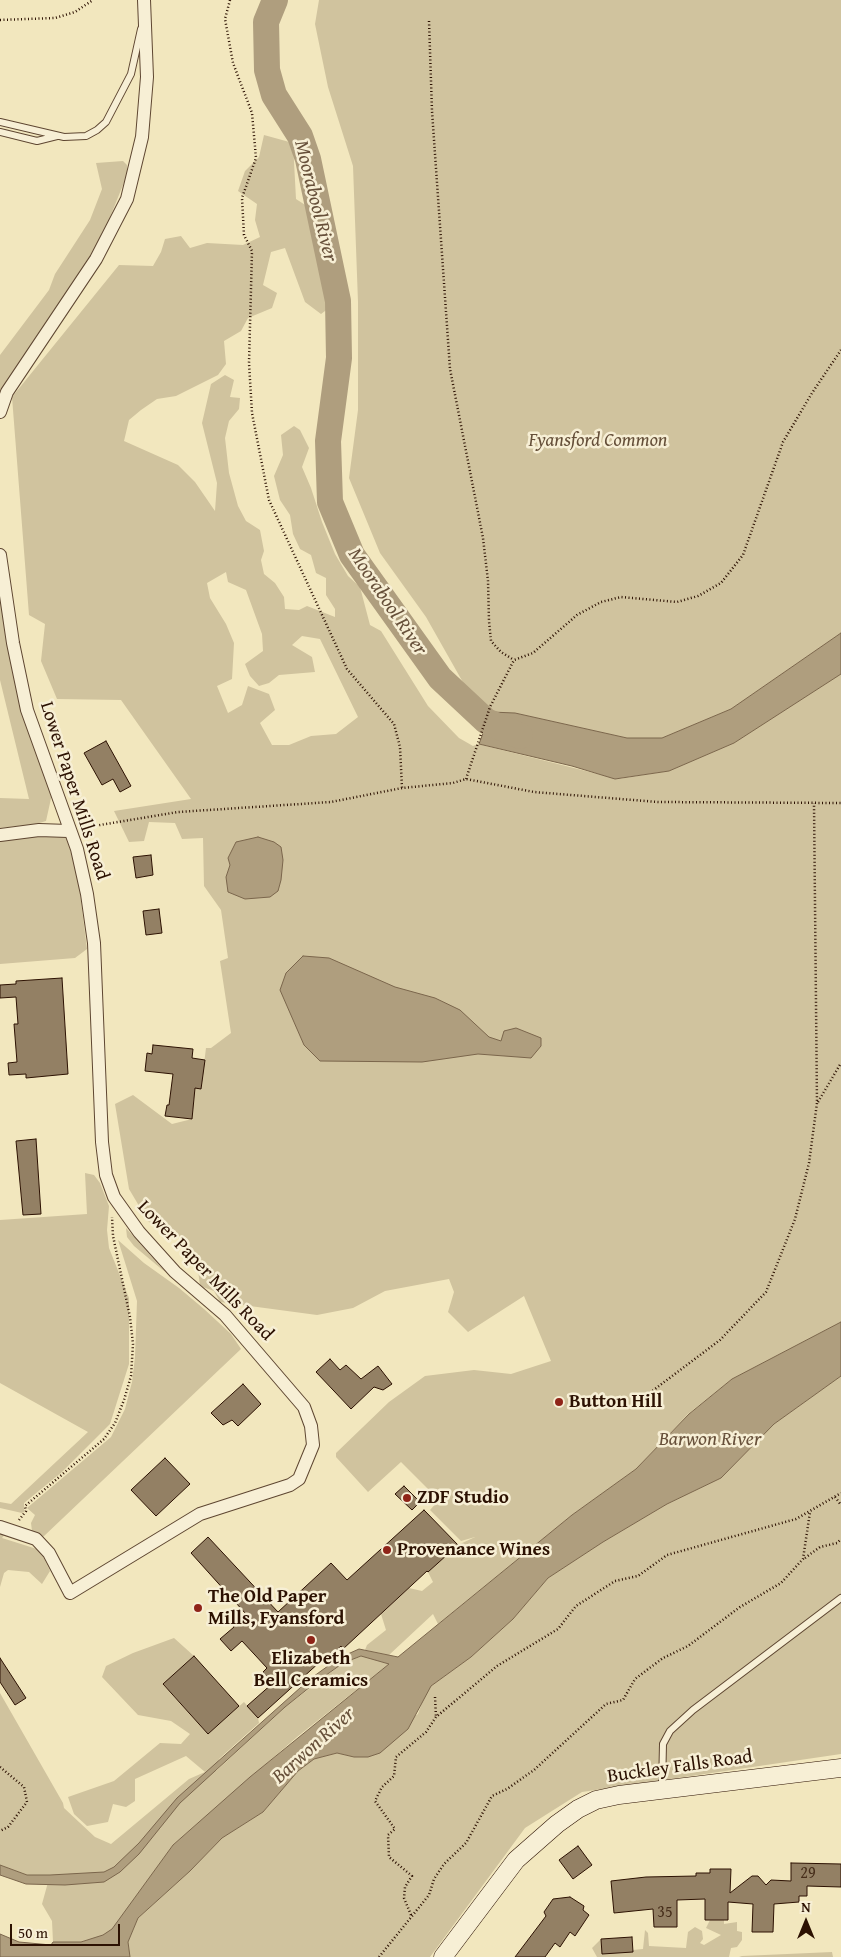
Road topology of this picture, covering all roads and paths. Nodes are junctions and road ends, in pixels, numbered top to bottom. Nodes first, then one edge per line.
1 (92, 0) edge
2 (230, 0) edge
3 (145, 5) edge
4 (0, 20) edge
5 (429, 21) dead end
6 (0, 122) edge
7 (0, 132) edge
8 (57, 136) junction
9 (841, 350) edge
10 (0, 412) edge
11 (0, 555) edge
12 (514, 660) junction
13 (466, 779) junction
14 (402, 788) junction
15 (814, 802) junction
16 (841, 803) edge
17 (68, 831) junction
18 (0, 835) edge
19 (841, 1063) edge
20 (817, 1103) junction
21 (112, 1216) dead end
22 (648, 1395) dead end
23 (841, 1493) edge
24 (835, 1497) junction
25 (841, 1505) edge
26 (26, 1512) dead end
27 (810, 1512) junction
28 (0, 1527) edge
29 (841, 1539) edge
30 (803, 1559) junction
31 (841, 1598) edge
32 (434, 1697) dead end
33 (436, 1717) junction
34 (0, 1767) edge
35 (841, 1768) edge
36 (662, 1790) junction
37 (0, 1831) edge
38 (412, 1915) junction
39 (379, 1957) edge
40 (443, 1957) edge

1 - 4 path
2 - 14 path
3 - 8 lane
3 - 10 street
5 - 12 path
6 - 8 lane
7 - 8 lane
9 - 12 path
11 - 17 street, Lower Paper Mills Road
12 - 13 path
13 - 14 path
13 - 15 path
14 - 17 path
15 - 16 path
15 - 20 path
17 - 18 street
17 - 28 street, Lower Paper Mills Road
19 - 20 path
20 - 22 path
21 - 26 path
23 - 24 path
24 - 25 path
24 - 27 path
27 - 30 path
27 - 33 path
29 - 30 path
30 - 38 path
31 - 36 lane
32 - 33 path
33 - 38 path
34 - 37 path
35 - 36 street, Buckley Falls Road
36 - 40 street, Buckley Falls Road
38 - 39 path

